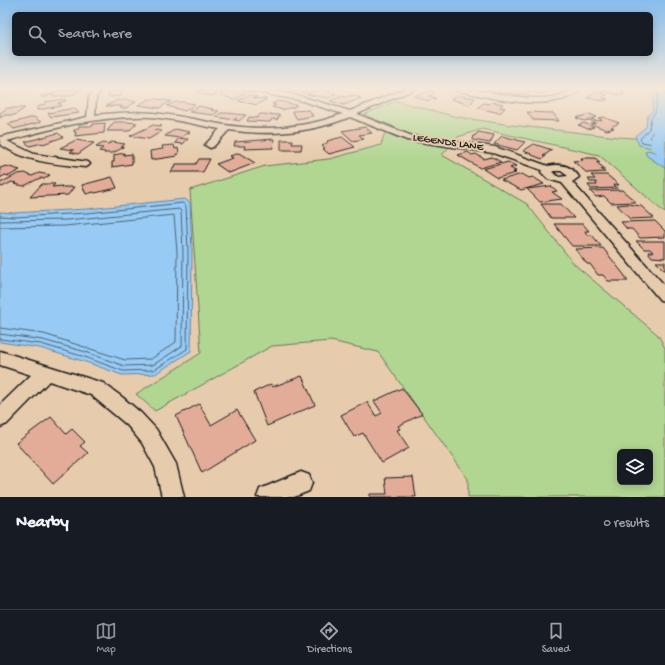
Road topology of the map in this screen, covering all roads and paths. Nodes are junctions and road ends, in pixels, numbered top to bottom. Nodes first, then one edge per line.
1 (91, 111) edge
2 (343, 111) edge
3 (353, 111) edge
4 (349, 113) junction
5 (91, 117) junction
6 (226, 128) junction
7 (0, 140) edge
8 (210, 145) dead end
9 (85, 164) dead end
10 (665, 296) edge
11 (0, 358) edge
12 (46, 372) junction
13 (0, 418) edge
14 (301, 483) dead end
15 (173, 497) edge
16 (268, 497) edge

1 - 5 street
2 - 4 street, LEGENDS LANE
3 - 4 street
4 - 6 street
4 - 10 street, LEGENDS LANE
5 - 6 street
5 - 7 street
6 - 8 street
7 - 9 street
11 - 12 street
12 - 13 street
12 - 15 street
14 - 16 street

